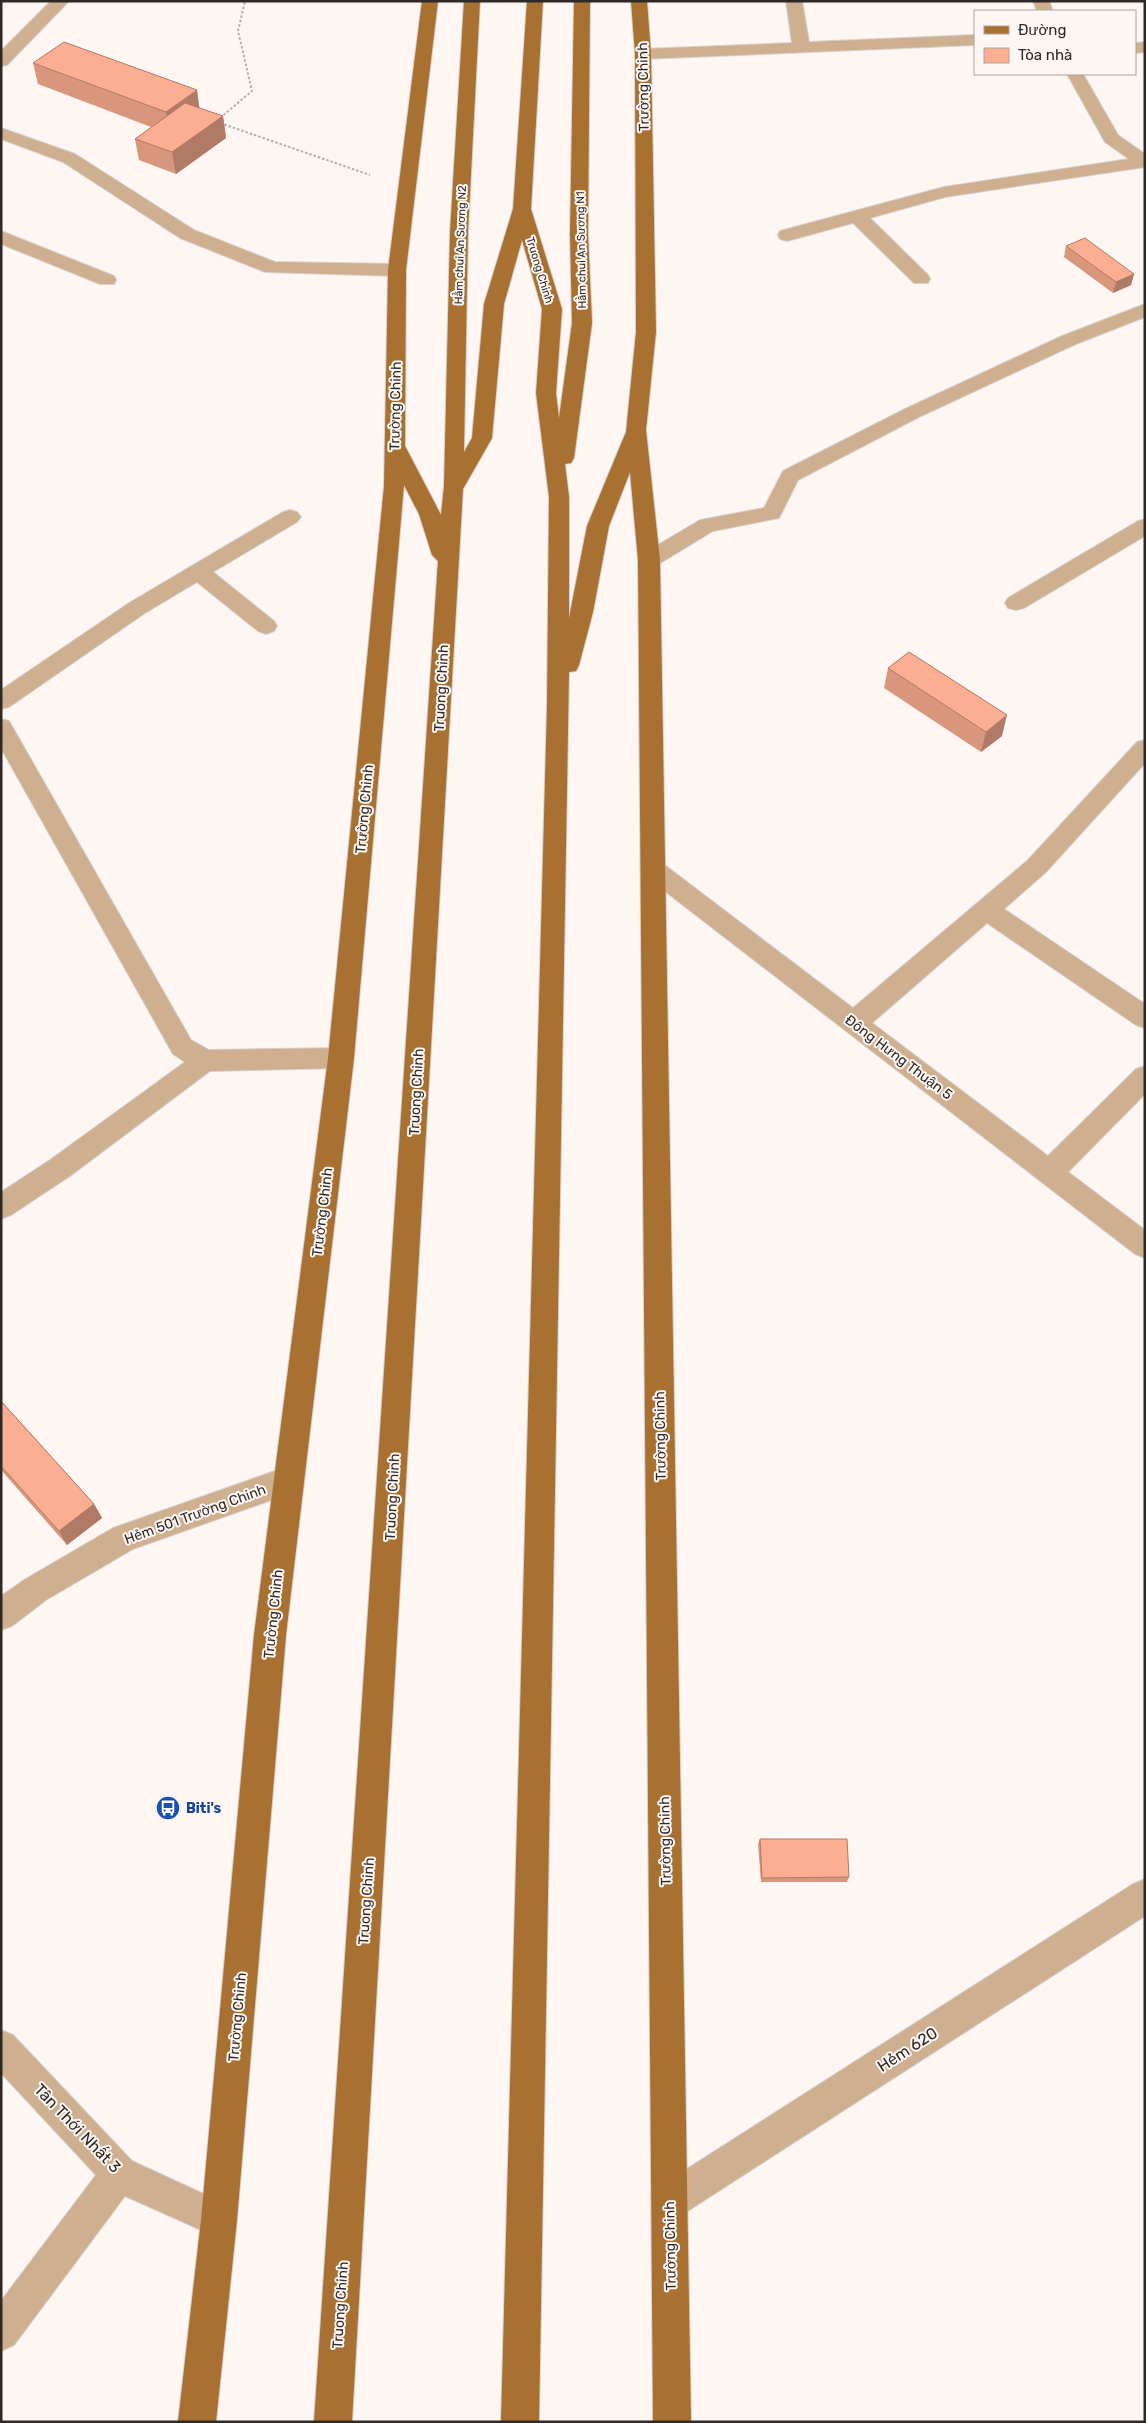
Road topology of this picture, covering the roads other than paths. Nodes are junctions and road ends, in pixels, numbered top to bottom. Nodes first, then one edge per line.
1 (61, 1) edge
2 (430, 1) edge
3 (472, 1) edge
4 (535, 1) edge
5 (582, 1) edge
6 (639, 1) edge
7 (794, 1) edge
8 (974, 40) edge
9 (801, 47) junction
10 (643, 54) junction
11 (1, 61) edge
12 (1076, 75) edge
13 (1, 133) edge
14 (1144, 162) edge
15 (522, 209) junction
16 (857, 216) junction
17 (787, 234) dead end
18 (1, 237) edge
19 (396, 270) junction
20 (921, 279) dead end
21 (107, 280) dead end
22 (1145, 310) edge
23 (636, 430) junction
24 (395, 444) junction
25 (453, 489) junction
26 (559, 497) junction
27 (290, 517) dead end
28 (1145, 526) edge
29 (649, 560) junction
30 (198, 571) junction
31 (448, 571) junction
32 (1016, 603) dead end
33 (266, 626) dead end
34 (1, 701) edge
35 (558, 705) junction
36 (3, 733) edge
37 (1145, 748) edge
38 (653, 869) junction
39 (986, 910) junction
40 (1145, 1018) edge
41 (854, 1023) junction
42 (341, 1058) junction
43 (205, 1061) junction
44 (1145, 1077) edge
45 (1050, 1172) junction
46 (1, 1207) edge
47 (1145, 1246) edge
48 (289, 1480) junction
49 (1, 1615) edge
50 (1145, 1896) edge
51 (1, 2047) edge
52 (119, 2174) junction
53 (670, 2201) junction
54 (219, 2220) junction
55 (1, 2332) edge
56 (197, 2422) edge
57 (333, 2422) edge
58 (520, 2422) edge
59 (672, 2422) edge

1 - 11 street
2 - 19 main road, Trường Chinh
3 - 25 main road, Hầm chui An Sương N2
4 - 15 main road
5 - 26 main road, Hầm chui An Sương N1
6 - 10 main road, Trường Chinh
7 - 9 street
8 - 9 street
9 - 10 street
10 - 23 main road, Trường Chinh
12 - 14 street
13 - 19 street
14 - 16 street
15 - 25 main road, Truong Chinh
15 - 26 main road, Truong Chinh
16 - 17 street
16 - 20 street
18 - 21 street
19 - 24 main road, Trường Chinh
22 - 29 street
23 - 29 main road, Trường Chinh
23 - 35 main road, Truong Chinh
24 - 31 main road, Truong Chinh
24 - 42 main road, Trường Chinh
25 - 31 main road, Truong Chinh
26 - 35 main road, Truong Chinh
27 - 30 street
28 - 32 street
29 - 38 main road, Trường Chinh
30 - 33 street
30 - 34 street
31 - 57 main road, Truong Chinh
35 - 58 main road, Truong Chinh
36 - 43 street
37 - 39 street
38 - 41 street, Đông Hưng Thuận 5
38 - 53 main road, Trường Chinh
39 - 40 street
39 - 41 street
41 - 45 street, Đông Hưng Thuận 5
42 - 43 street
42 - 48 main road, Trường Chinh
43 - 46 street
44 - 45 street
45 - 47 street, Đông Hưng Thuận 5
48 - 49 street, Hẻm 501 Trường Chinh
48 - 54 main road, Trường Chinh
50 - 53 street, Hẻm 620
51 - 52 street, Tân Thới Nhất 3
52 - 54 street, Tân Thới Nhất 3
52 - 55 street
53 - 59 main road, Trường Chinh
54 - 56 main road, Trường Chinh

